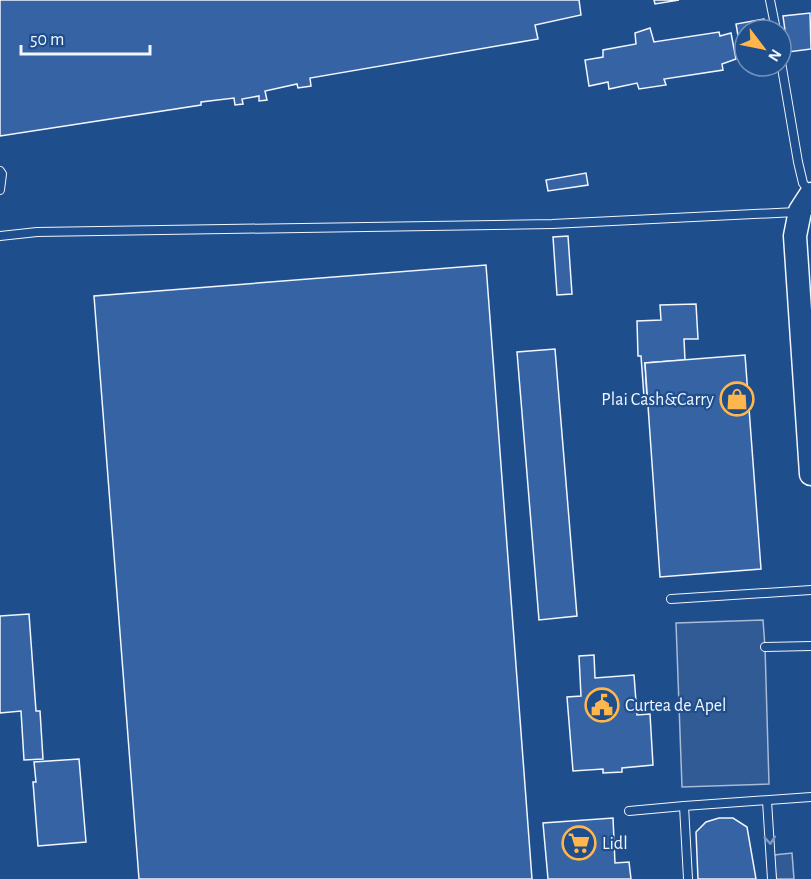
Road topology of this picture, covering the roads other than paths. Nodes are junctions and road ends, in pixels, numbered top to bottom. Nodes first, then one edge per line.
1 (770, 0) edge
2 (774, 18) edge
3 (784, 78) edge
4 (0, 171) edge
5 (0, 190) edge
6 (807, 200) edge
7 (0, 236) edge
8 (811, 464) edge
9 (811, 474) edge
10 (811, 590) edge
11 (671, 599) dead end
12 (811, 646) edge
13 (765, 647) dead end
14 (811, 797) edge
15 (767, 801) junction
16 (684, 806) junction
17 (629, 811) dead end
18 (688, 879) edge
19 (772, 879) edge

1 - 2 lane
3 - 6 lane
4 - 5 lane
6 - 7 lane
6 - 8 main road
8 - 9 main road
10 - 11 lane
12 - 13 lane
14 - 15 lane
15 - 16 lane
15 -> 19 lane
16 - 17 lane
16 - 18 lane

